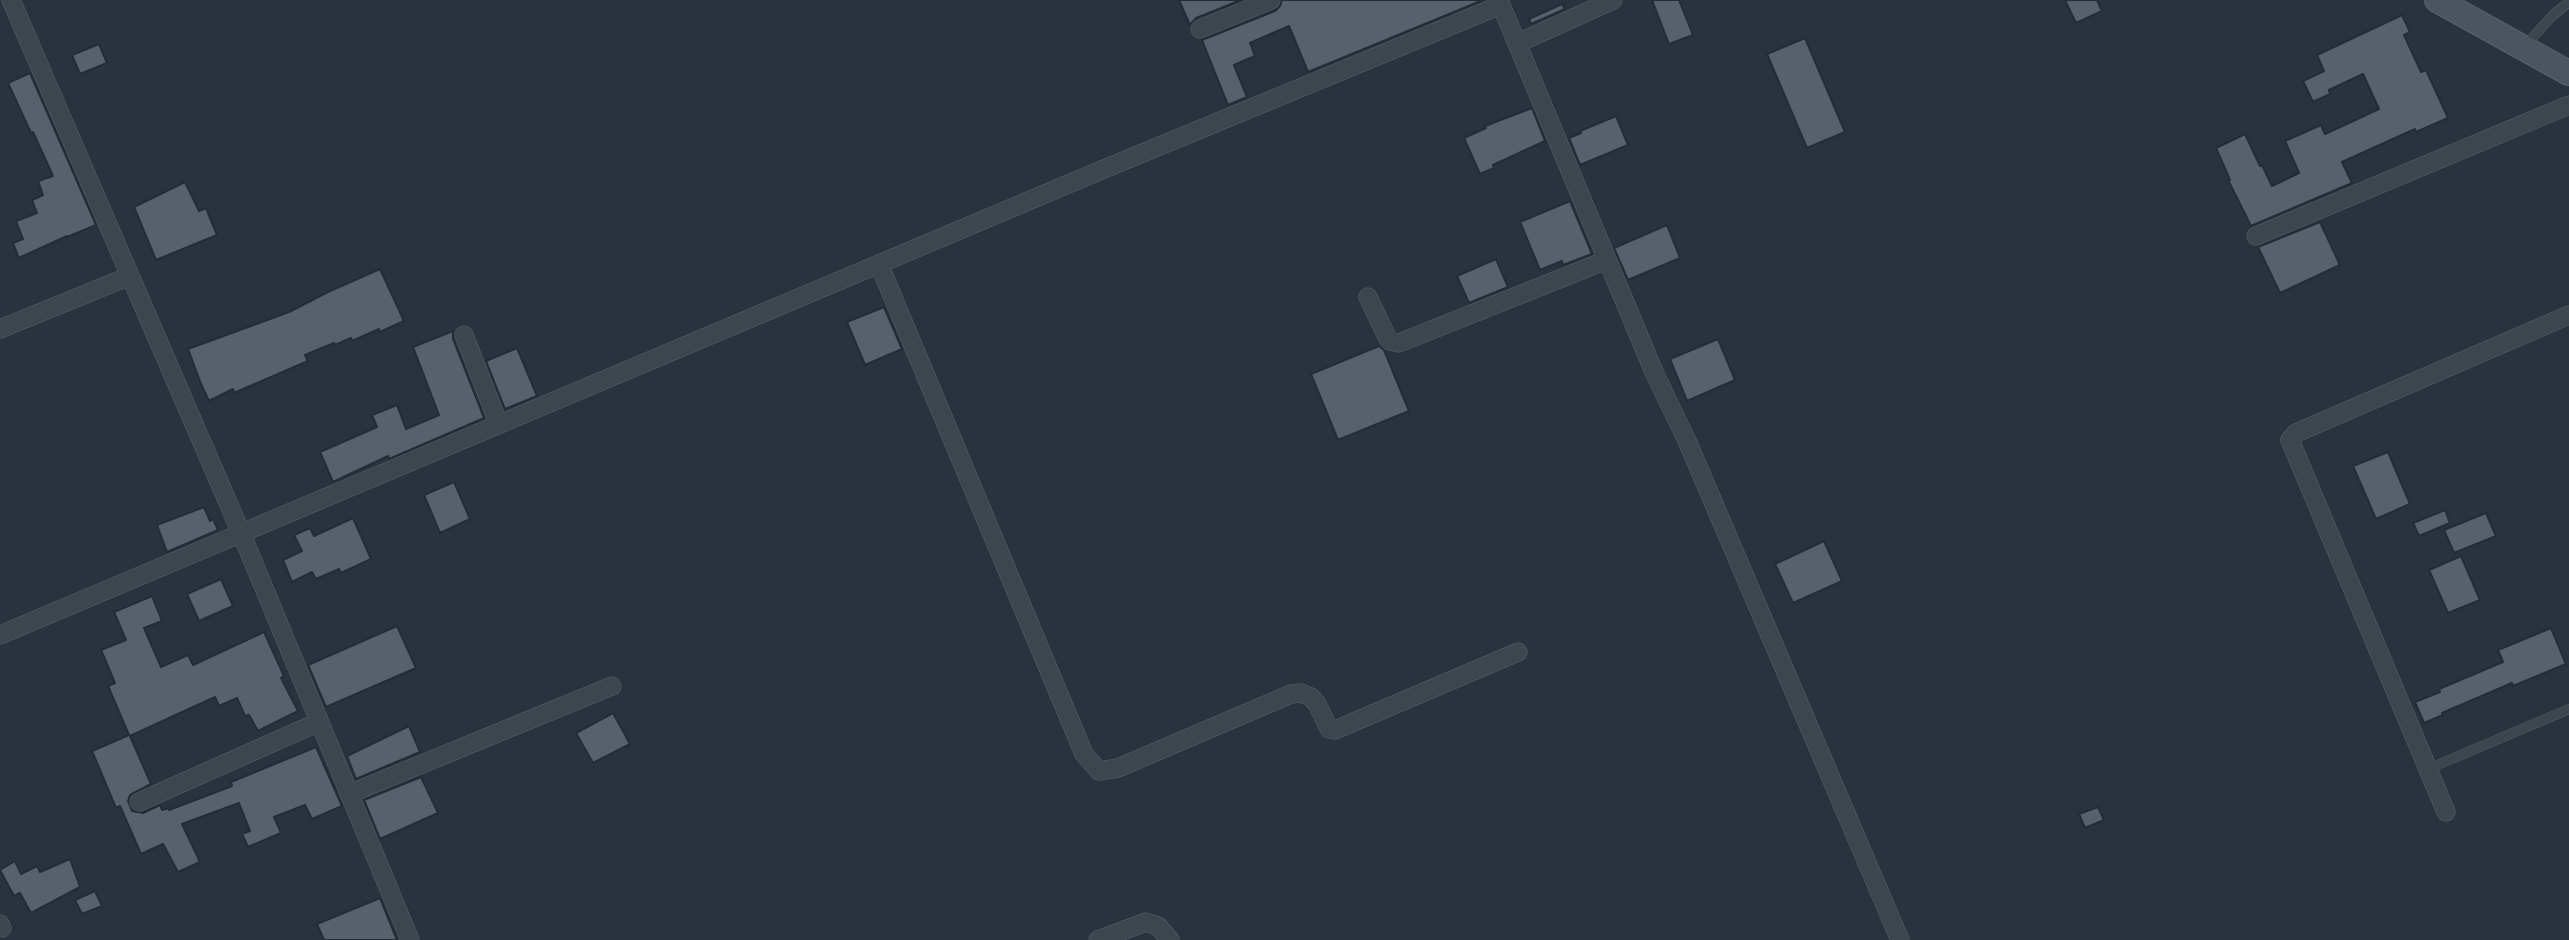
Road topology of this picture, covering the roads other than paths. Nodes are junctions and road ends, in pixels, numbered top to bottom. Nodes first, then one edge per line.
1 (11, 0) edge
2 (1271, 0) edge
3 (1613, 0) edge
4 (2437, 0) edge
5 (1500, 2) edge
6 (2569, 2) edge
7 (1200, 29) dead end
8 (1518, 43) junction
9 (2523, 48) junction
10 (2569, 73) edge
11 (2569, 105) edge
12 (2256, 236) dead end
13 (1607, 260) junction
14 (879, 264) junction
15 (130, 276) junction
16 (1368, 297) dead end
17 (2569, 315) edge
18 (0, 329) edge
19 (464, 335) dead end
20 (499, 425) junction
21 (242, 535) junction
22 (0, 635) edge
23 (1518, 652) dead end
24 (612, 686) dead end
25 (2569, 709) edge
26 (319, 722) junction
27 (2428, 769) junction
28 (349, 794) junction
29 (139, 802) dead end
30 (2446, 812) dead end
31 (410, 940) edge
32 (1098, 940) edge
33 (1170, 940) edge
34 (1900, 940) edge

1 - 15 street
2 - 7 street
3 - 8 street
4 - 9 main road
5 - 8 street
5 - 14 street
6 - 9 lane
8 - 13 street
9 - 10 main road
11 - 12 street
13 - 16 street
13 - 34 street
14 - 20 street
14 - 23 street
15 - 18 street
15 - 21 street
17 - 27 street
19 - 20 street
20 - 21 street
21 - 22 street
21 - 26 street
24 - 28 street
25 - 27 lane
26 - 28 street
26 - 29 street
27 - 30 street
28 - 31 street
32 - 33 street

